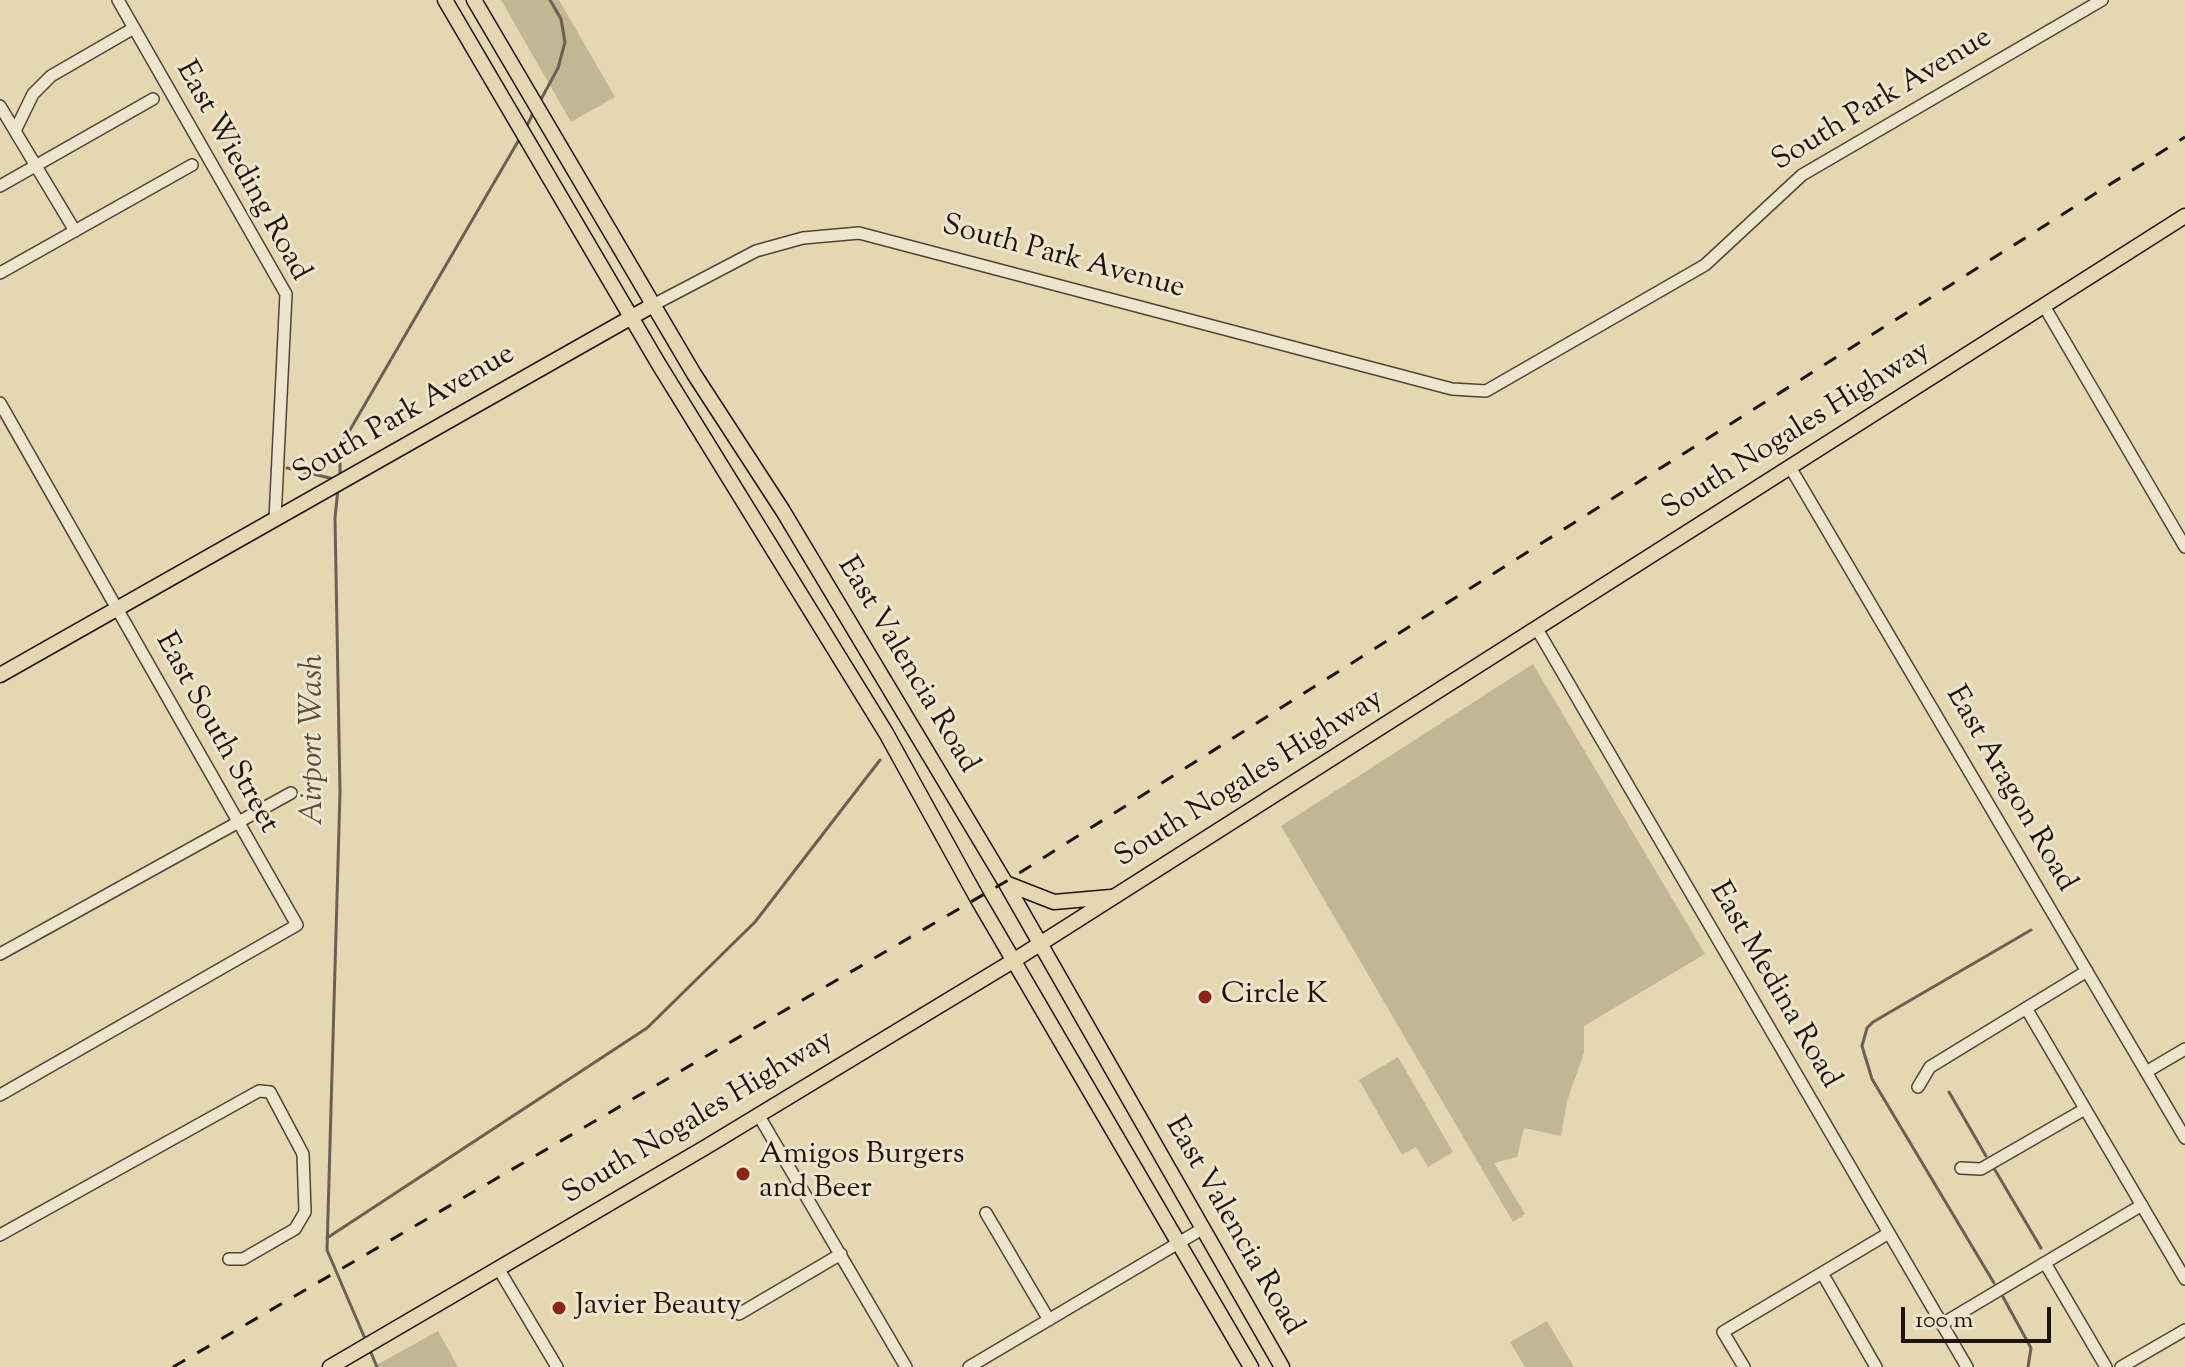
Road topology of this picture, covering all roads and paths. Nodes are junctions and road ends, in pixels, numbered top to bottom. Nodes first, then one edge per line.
1 (118, 0) edge
2 (445, 0) edge
3 (474, 0) edge
4 (2102, 0) edge
5 (134, 28) junction
6 (153, 99) dead end
7 (0, 106) edge
8 (15, 131) junction
9 (36, 165) junction
10 (192, 165) dead end
11 (0, 186) edge
12 (2185, 216) edge
13 (75, 231) junction
14 (0, 273) edge
15 (653, 305) junction
16 (2044, 306) junction
17 (631, 317) junction
18 (0, 403) edge
19 (1790, 467) junction
20 (783, 511) junction
21 (275, 519) junction
22 (761, 525) junction
23 (2185, 547) edge
24 (116, 608) junction
25 (1537, 629) junction
26 (0, 675) edge
27 (909, 720) junction
28 (886, 733) junction
29 (291, 793) dead end
30 (237, 823) junction
31 (1005, 882) junction
32 (1115, 897) junction
33 (1040, 942) junction
34 (0, 954) edge
35 (1013, 961) junction
36 (2087, 971) junction
37 (2026, 1008) junction
38 (2185, 1049) edge
39 (2146, 1072) junction
40 (1918, 1087) dead end
41 (0, 1095) edge
42 (2085, 1109) junction
43 (759, 1116) junction
44 (2185, 1138) edge
45 (1961, 1168) dead end
46 (2142, 1205) junction
47 (986, 1213) dead end
48 (1202, 1229) junction
49 (1889, 1233) junction
50 (0, 1235) edge
51 (1179, 1242) junction
52 (841, 1254) junction
53 (229, 1259) dead end
54 (2045, 1263) junction
55 (498, 1268) junction
56 (1822, 1273) junction
57 (2185, 1279) edge
58 (739, 1314) dead end
59 (1049, 1320) junction
60 (1942, 1324) junction
61 (2185, 1330) edge
62 (330, 1367) edge
63 (557, 1367) edge
64 (906, 1367) edge
65 (969, 1367) edge
66 (1251, 1367) edge
67 (1282, 1367) edge
68 (1744, 1367) edge
69 (1876, 1367) edge
70 (1967, 1367) edge
71 (2106, 1367) edge
72 (2121, 1367) edge

1 - 5 street, East Wieding Road
2 - 17 main road, East Valencia Road
3 - 15 main road, East Valencia Road
4 - 15 street, South Park Avenue
5 - 8 street
5 - 21 street, East Wieding Road
6 - 9 street
7 - 8 street
8 - 9 street
9 - 11 street
9 - 13 street
10 - 13 street
12 - 16 main road, South Nogales Highway
13 - 14 street
15 - 17 main road, South Park Avenue
15 - 20 main road, East Valencia Road
16 - 19 main road, South Nogales Highway
16 - 23 street
17 - 21 main road, South Park Avenue
17 - 22 main road, East Valencia Road
18 - 24 street, East South Street
19 - 25 main road, South Nogales Highway
19 - 36 street, East Aragon Road
20 - 22 main road
20 - 27 main road, East Valencia Road
21 - 24 main road, South Park Avenue
22 - 28 main road, East Valencia Road
24 - 26 main road, South Park Avenue
24 - 30 street, East South Street
25 - 32 main road, South Nogales Highway
25 - 49 street, East Medina Road
27 - 28 main road
27 - 31 main road, East Valencia Road
28 - 35 main road, East Valencia Road
29 - 30 street
30 - 34 street
30 - 41 street, East South Street
31 - 32 main road
31 - 33 main road, East Valencia Road
32 - 33 main road, South Nogales Highway
33 - 35 main road, South Nogales Highway
33 - 48 main road, East Valencia Road
35 - 43 main road, South Nogales Highway
35 - 51 main road, East Valencia Road
36 - 37 street
36 - 39 street, East Aragon Road
37 - 40 street
37 - 42 street
38 - 39 street
39 - 44 street, East Aragon Road
42 - 45 street
42 - 46 street
43 - 52 street
43 - 55 main road, South Nogales Highway
46 - 54 street
46 - 57 street
47 - 59 street
48 - 51 street
48 - 67 main road, East Valencia Road
49 - 56 street
49 - 60 street, East Medina Road
50 - 53 street
51 - 59 street
51 - 66 main road, East Valencia Road
52 - 58 street
52 - 64 street
54 - 60 street
54 - 71 street
55 - 62 main road, South Nogales Highway
55 - 63 street
56 - 68 street
56 - 69 street
59 - 65 street
60 - 70 street, East Medina Road
61 - 72 street

